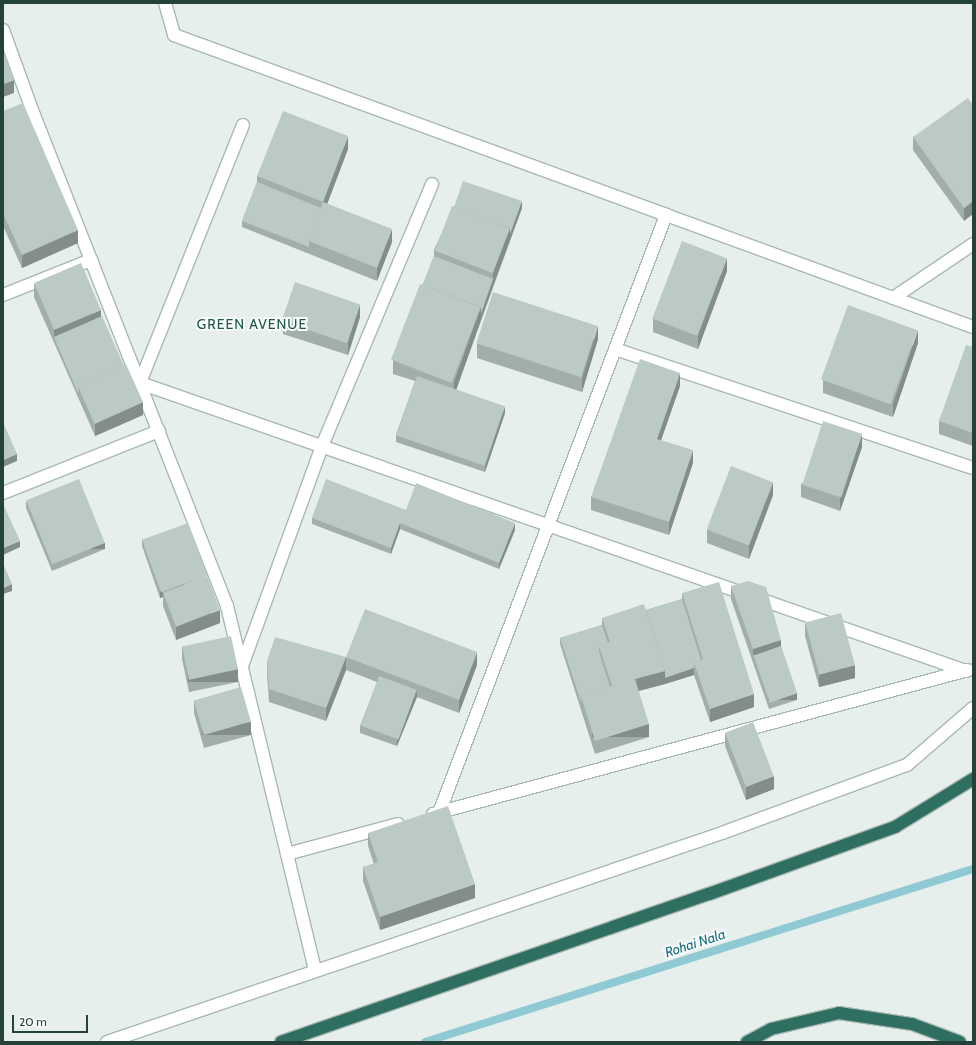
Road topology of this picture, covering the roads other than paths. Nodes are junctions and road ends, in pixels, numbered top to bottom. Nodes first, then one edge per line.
1 (165, 3) edge
2 (3, 30) edge
3 (29, 101) junction
4 (16, 106) edge
5 (243, 125) dead end
6 (432, 184) dead end
7 (666, 215) junction
8 (973, 244) edge
9 (91, 260) junction
10 (3, 295) edge
11 (893, 298) junction
12 (973, 327) edge
13 (615, 349) junction
14 (140, 383) junction
15 (159, 431) junction
16 (322, 446) junction
17 (973, 468) edge
18 (3, 493) edge
19 (548, 525) junction
20 (242, 666) junction
21 (970, 670) edge
22 (973, 708) edge
23 (973, 779) edge
24 (439, 813) junction
25 (424, 817) edge
26 (409, 821) edge
27 (287, 854) junction
28 (315, 971) junction
29 (107, 1042) edge
30 (281, 1042) edge
31 (747, 1042) edge
32 (960, 1042) edge

1 - 7 street
2 - 3 street
3 - 4 street
3 - 9 street
5 - 14 street
6 - 16 street
7 - 11 street
7 - 13 street
8 - 11 street
9 - 10 street
9 - 14 street
11 - 12 street
13 - 17 street
13 - 19 street
14 - 15 street
14 - 16 street
15 - 18 street
15 - 20 street
16 - 19 street
16 - 20 street
19 - 21 street
19 - 24 street
20 - 27 street
21 - 24 street
22 - 28 street
23 - 30 highway
24 - 25 street
26 - 27 street
27 - 28 street
28 - 29 street
31 - 32 highway

